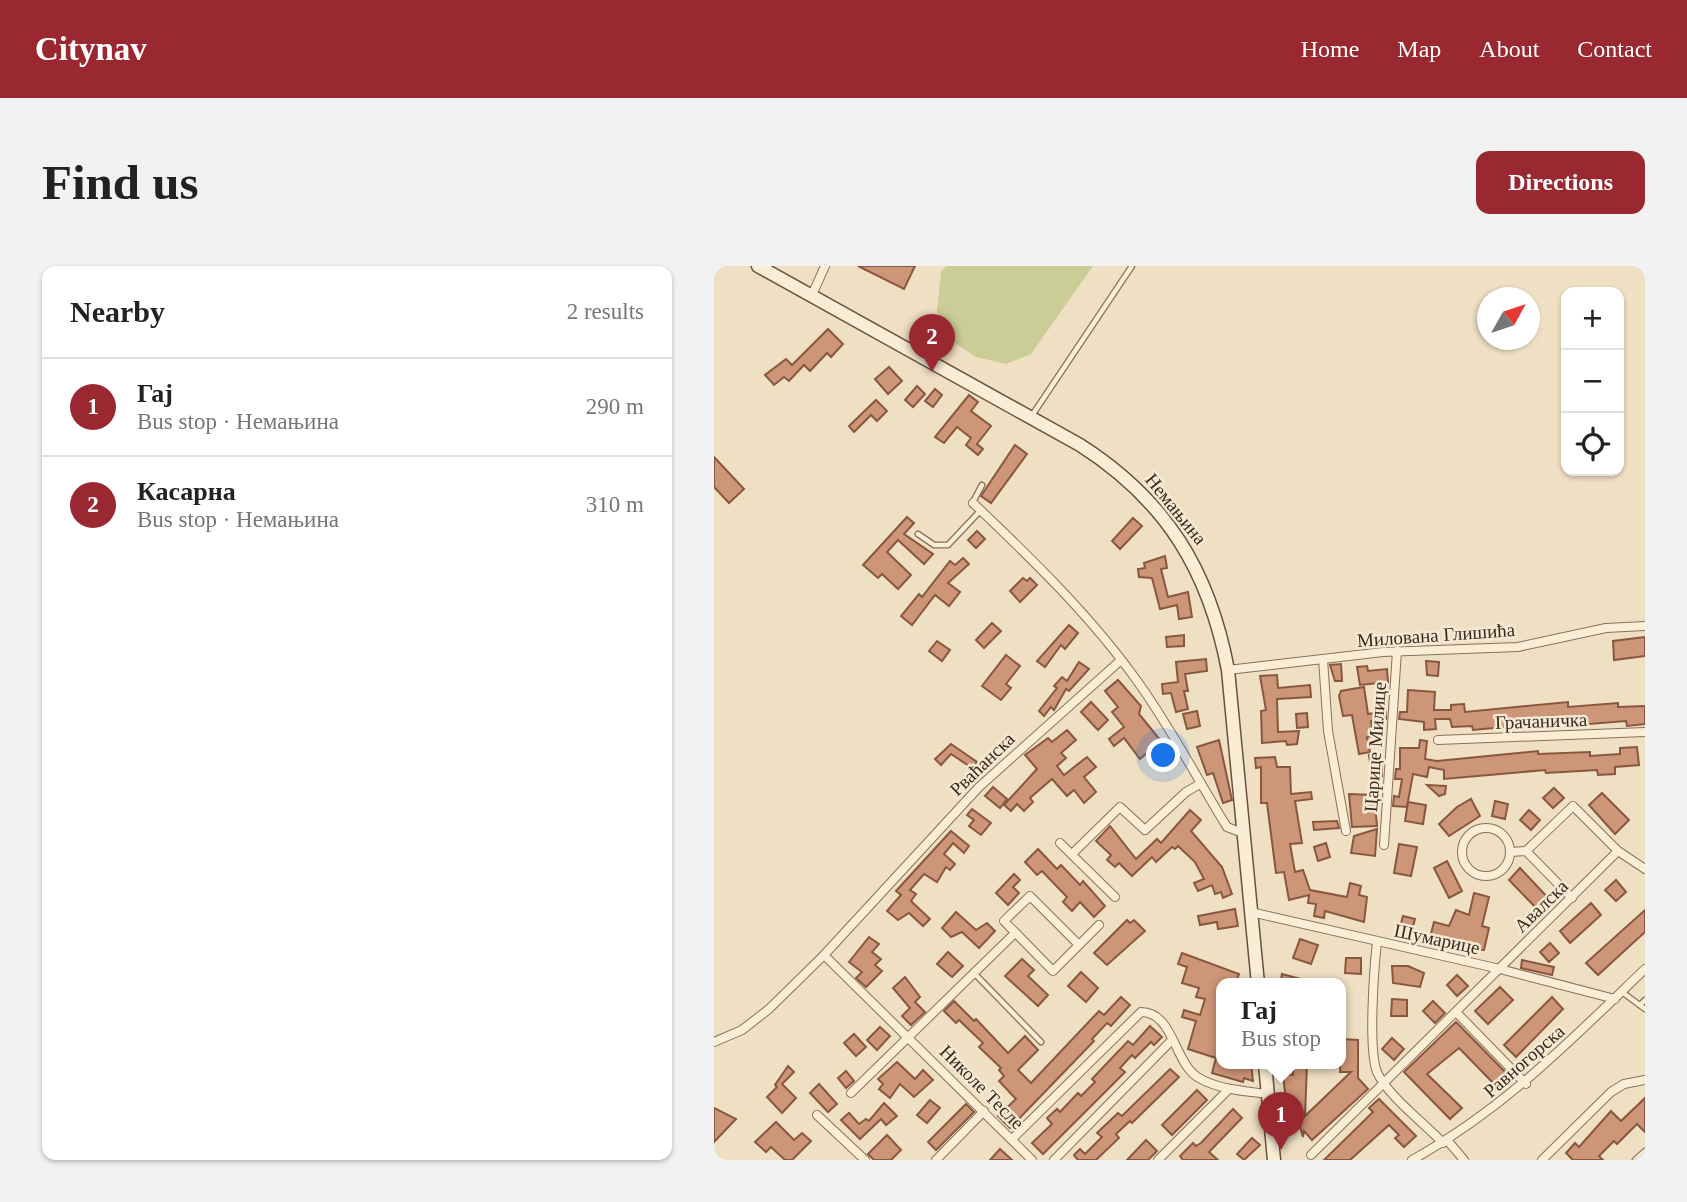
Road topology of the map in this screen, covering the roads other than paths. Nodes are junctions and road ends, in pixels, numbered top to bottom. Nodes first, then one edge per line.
1 (758, 266) edge
2 (825, 266) edge
3 (1132, 266) edge
4 (812, 295) junction
5 (1030, 418) junction
6 (982, 485) dead end
7 (973, 503) joint
8 (981, 510) junction
9 (918, 534) dead end
10 (1645, 626) edge
11 (1397, 651) junction
12 (1323, 659) junction
13 (1121, 660) junction
14 (1228, 670) junction
15 (1645, 732) edge
16 (1438, 740) dead end
17 (1200, 784) junction
18 (1346, 831) dead end
19 (1243, 833) junction
20 (1060, 843) dead end
21 (1384, 845) dead end
22 (1526, 851) junction
23 (1618, 851) junction
24 (1510, 852) junction
25 (1072, 854) junction
26 (1645, 869) edge
27 (1115, 897) dead end
28 (1572, 898) junction
29 (1251, 912) junction
30 (1099, 925) dead end
31 (1015, 933) junction
32 (1377, 942) junction
33 (1079, 945) junction
34 (824, 955) junction
35 (1500, 969) junction
36 (1645, 969) edge
37 (974, 973) junction
38 (1257, 978) edge
39 (1622, 992) junction
40 (1615, 999) junction
41 (1645, 1000) edge
42 (1640, 1005) junction
43 (1645, 1009) edge
44 (1456, 1012) junction
45 (909, 1036) junction
46 (1172, 1040) junction
47 (714, 1042) edge
48 (1041, 1042) dead end
49 (1266, 1069) edge
50 (1645, 1080) edge
51 (1385, 1083) junction
52 (1526, 1083) junction
53 (1229, 1089) junction
54 (851, 1093) dead end
55 (1268, 1094) junction
56 (984, 1111) junction
57 (817, 1115) dead end
58 (1012, 1139) junction
59 (1445, 1142) junction
60 (1645, 1151) edge
61 (1311, 1155) dead end
62 (1273, 1159) edge
63 (865, 1160) edge
64 (936, 1160) edge
65 (1032, 1160) edge
66 (1054, 1160) edge
67 (1158, 1160) edge
68 (1412, 1160) edge
69 (1464, 1160) edge
70 (1542, 1160) edge
71 (1635, 1160) edge

1 - 4 street, Немањина
2 - 4 street
3 - 5 lane
4 - 5 street, Немањина
5 - 14 street, Немањина
6 - 7 lane
7 - 8 street
8 - 9 lane
8 - 13 street
10 - 11 street, Милована Глишића
11 - 12 street, Милована Глишића
11 - 21 street, Царице Милице
12 - 14 street, Милована Глишића
12 - 18 street
13 - 17 street
13 - 34 street, Рваћанска
14 - 19 street, Немањина
15 - 16 street, Грачаничка
17 - 19 street
17 - 25 street
19 - 29 street, Немањина
20 - 25 street
22 - 23 street
22 - 24 street
22 - 28 street
23 - 26 street
23 - 28 street, Авалска
24 - 24 street
25 - 27 street
28 - 35 street, Авалска
29 - 32 street, Шумарице
29 - 38 street, Немањина
30 - 33 street
31 - 33 street
31 - 33 street
31 - 37 street
32 - 35 street, Шумарице
32 - 51 street
34 - 45 street, Николе Тесле
34 - 47 street, Рваћанска
35 - 40 street, Шумарице
35 - 44 street, Авалска
36 - 39 street, Равногорска
37 - 45 street
37 - 48 lane
39 - 40 street, Равногорска
39 - 42 lane
40 - 52 street, Равногорска
41 - 42 lane
42 - 43 lane
44 - 51 street, Авалска
44 - 52 street
45 - 54 street
45 - 56 street, Николе Тесле
46 - 53 street
46 - 58 street
46 - 66 street
49 - 55 street
50 - 70 street
51 - 59 street
51 - 61 street, Авалска
52 - 59 street, Равногорска
53 - 55 street
53 - 67 street
55 - 62 street
56 - 58 street, Николе Тесле
56 - 64 street
57 - 63 street
58 - 65 street, Николе Тесле
59 - 68 street, Равногорска
59 - 69 street
60 - 71 lane

